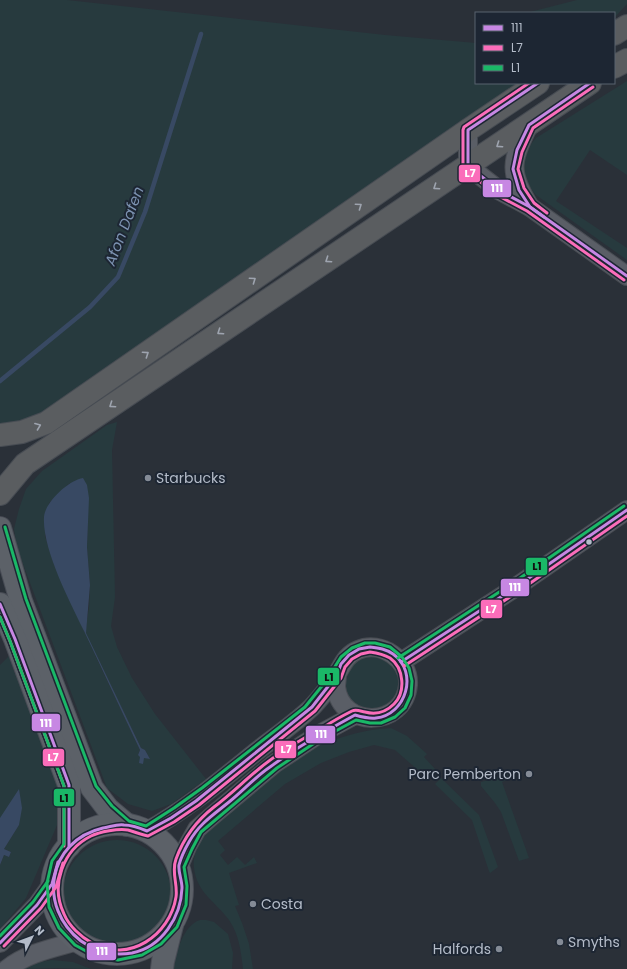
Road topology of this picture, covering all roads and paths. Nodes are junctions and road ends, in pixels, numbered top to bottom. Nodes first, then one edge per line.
1 (627, 26) edge
2 (615, 33) edge
3 (627, 60) edge
4 (615, 66) edge
5 (537, 84) edge
6 (589, 84) edge
7 (529, 125) junction
8 (468, 130) junction
9 (468, 166) junction
10 (530, 207) junction
11 (627, 276) edge
12 (0, 435) edge
13 (0, 494) edge
14 (627, 510) edge
15 (0, 528) edge
16 (0, 604) edge
17 (401, 662) junction
18 (337, 675) junction
19 (355, 715) junction
20 (127, 825) junction
21 (147, 831) junction
22 (69, 846) junction
23 (179, 866) junction
24 (52, 884) junction
25 (173, 924) junction
26 (78, 941) junction
27 (0, 943) edge
28 (97, 951) junction
29 (7, 969) edge
30 (112, 969) edge
31 (162, 969) edge

1 - 2 highway
3 - 4 highway
5 - 8 highway
6 - 7 highway
7 -> 9 highway
7 - 10 street
8 - 9 street
12 -> 8 highway
9 - 10 street
9 -> 13 highway
10 - 11 street
14 - 17 street
15 - 20 main road
16 - 22 main road
17 - 18 street
17 - 19 street
18 - 19 street
18 - 21 street
19 - 23 street
20 - 21 main road
20 - 22 main road
21 - 23 main road
22 - 24 main road
23 - 25 main road
24 - 26 main road
24 - 27 street
25 - 28 main road
25 - 31 main road
26 - 28 main road
26 - 29 street
28 - 30 main road

